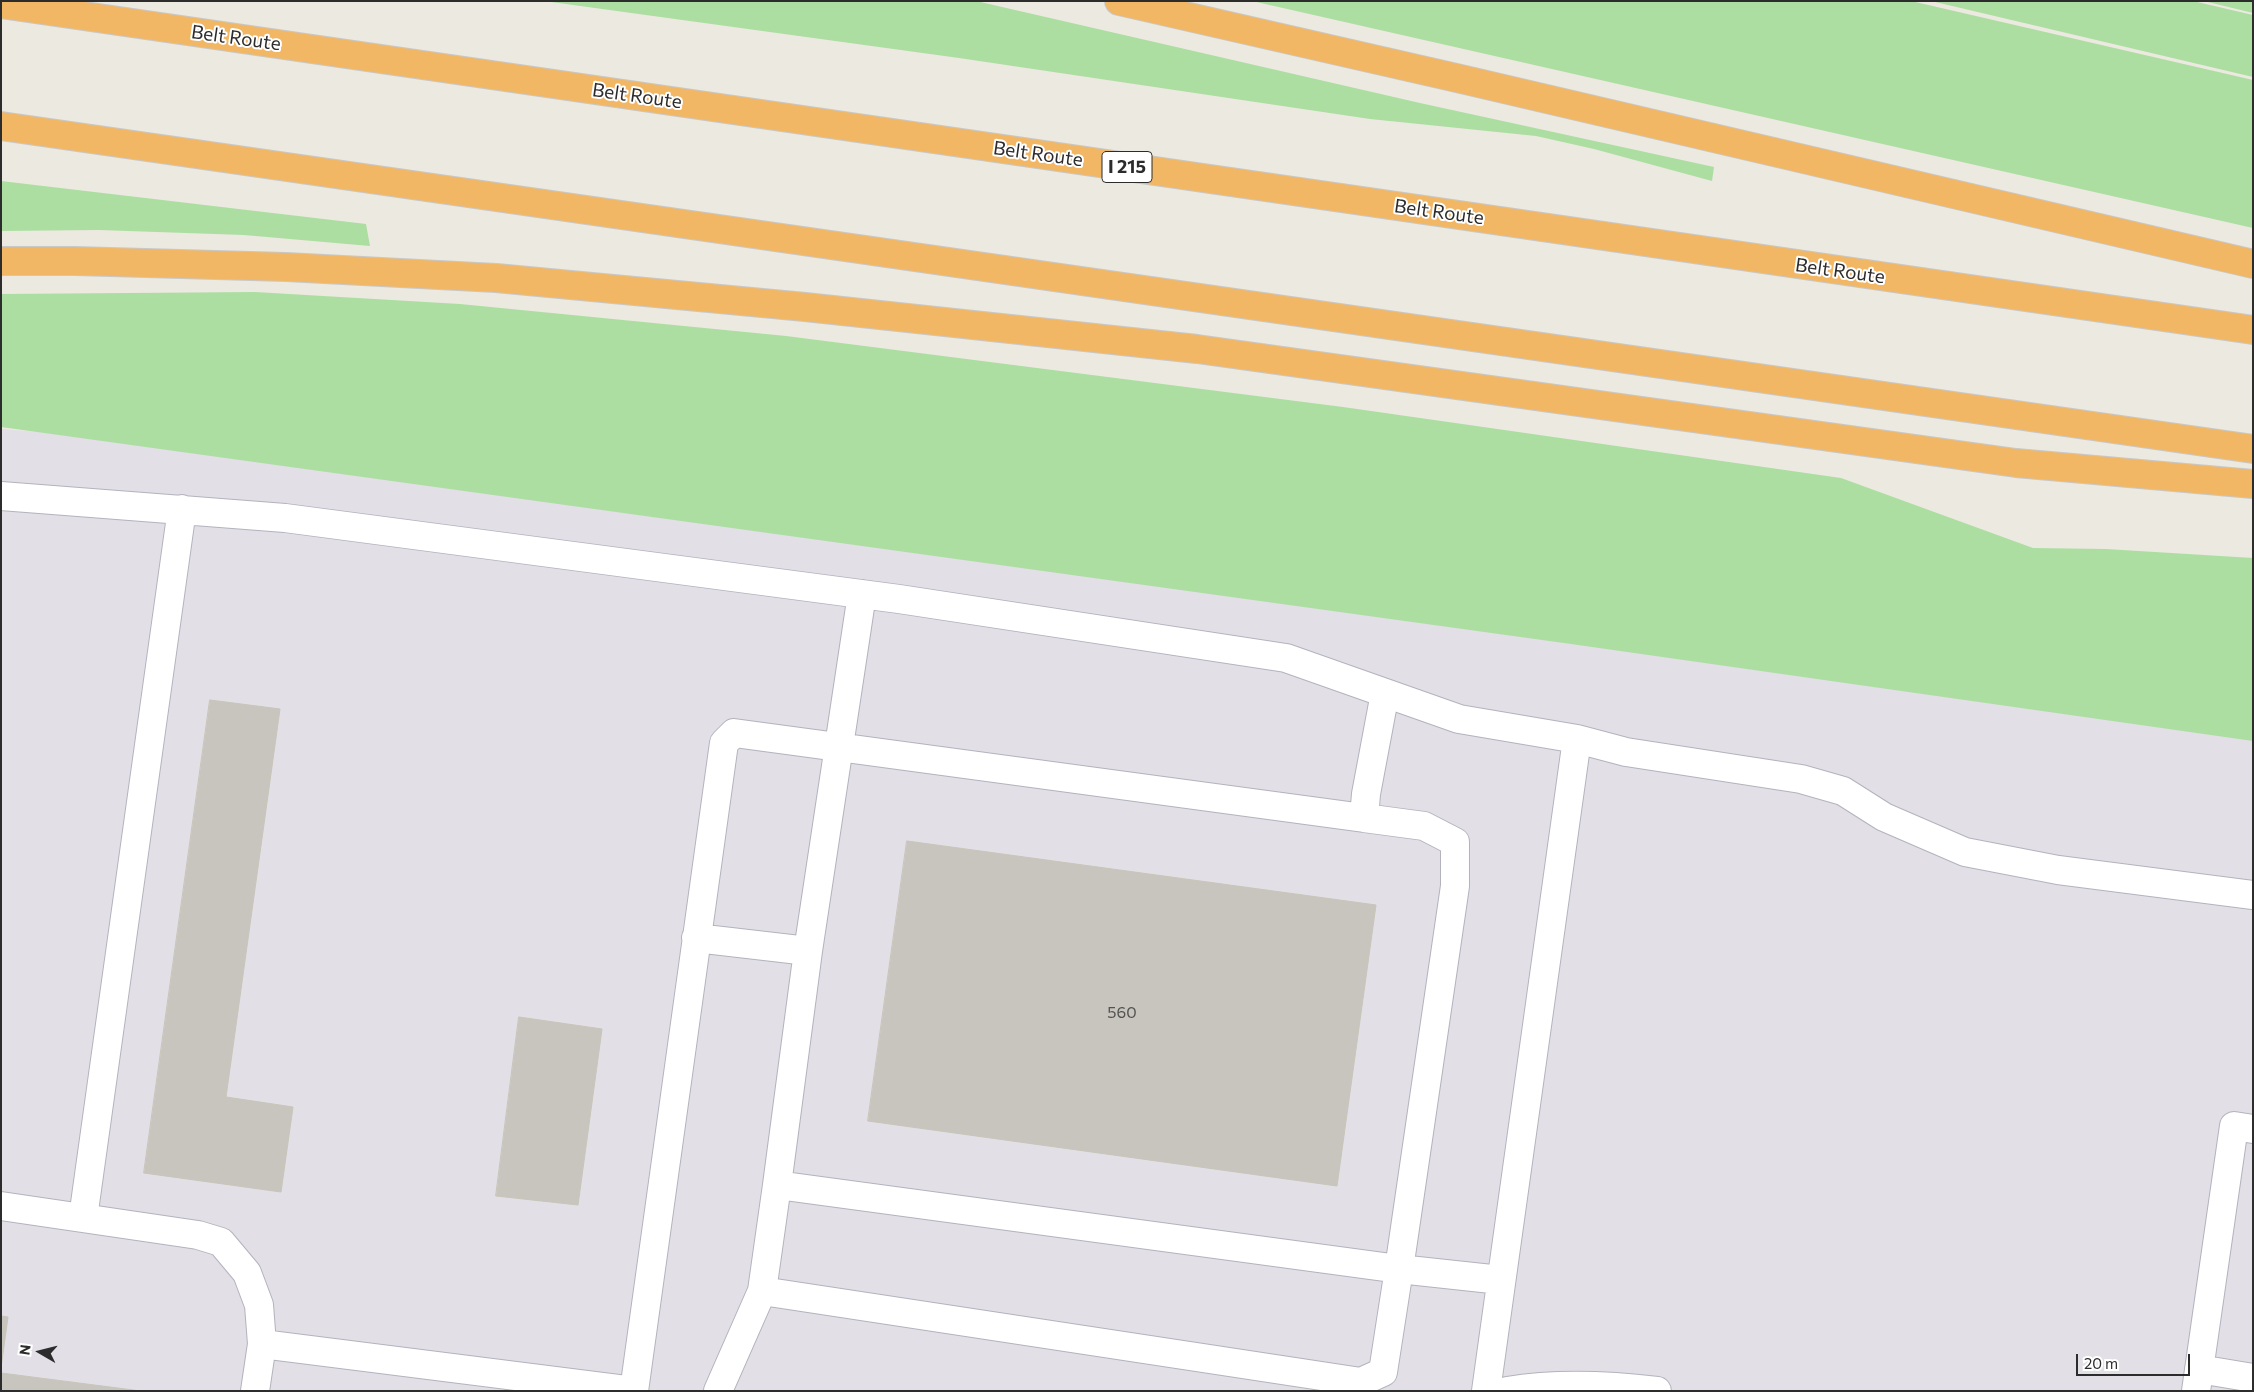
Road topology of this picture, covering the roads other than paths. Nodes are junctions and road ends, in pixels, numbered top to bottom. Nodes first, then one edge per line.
1 (1119, 1) edge
2 (1, 4) edge
3 (1, 126) edge
4 (1, 261) edge
5 (2253, 264) edge
6 (2253, 330) edge
7 (2253, 449) edge
8 (2253, 484) edge
9 (1, 496) edge
10 (182, 510) junction
11 (862, 594) junction
12 (1385, 693) junction
13 (1577, 739) junction
14 (839, 746) junction
15 (1364, 818) junction
16 (2253, 895) edge
17 (696, 938) junction
18 (808, 951) junction
19 (2253, 1129) edge
20 (777, 1184) junction
21 (1, 1206) edge
22 (83, 1218) junction
23 (1399, 1268) junction
24 (1501, 1280) junction
25 (762, 1291) junction
26 (262, 1344) junction
27 (2253, 1378) edge
28 (2198, 1380) edge
29 (255, 1391) edge
30 (634, 1391) edge
31 (718, 1391) edge
32 (1486, 1391) edge
33 (1507, 1391) edge
34 (1657, 1391) edge

1 - 5 highway
2 - 6 highway, Belt Route / I 215
3 - 7 highway
4 - 8 highway
9 - 10 lane
10 - 11 lane
10 - 22 lane
11 - 12 lane
11 - 14 lane
12 - 13 lane
12 - 15 lane
13 - 16 lane
13 - 24 lane
14 - 15 lane
14 - 17 lane
14 - 18 lane
15 - 23 lane
17 - 18 lane
17 - 30 lane
18 - 20 lane
19 - 28 lane
20 - 23 lane
20 - 25 lane
21 - 22 lane
22 - 26 lane
23 - 24 lane
23 - 25 lane
24 - 32 lane
25 - 31 lane
26 - 29 lane
26 - 30 lane
27 - 28 lane
33 - 34 lane

